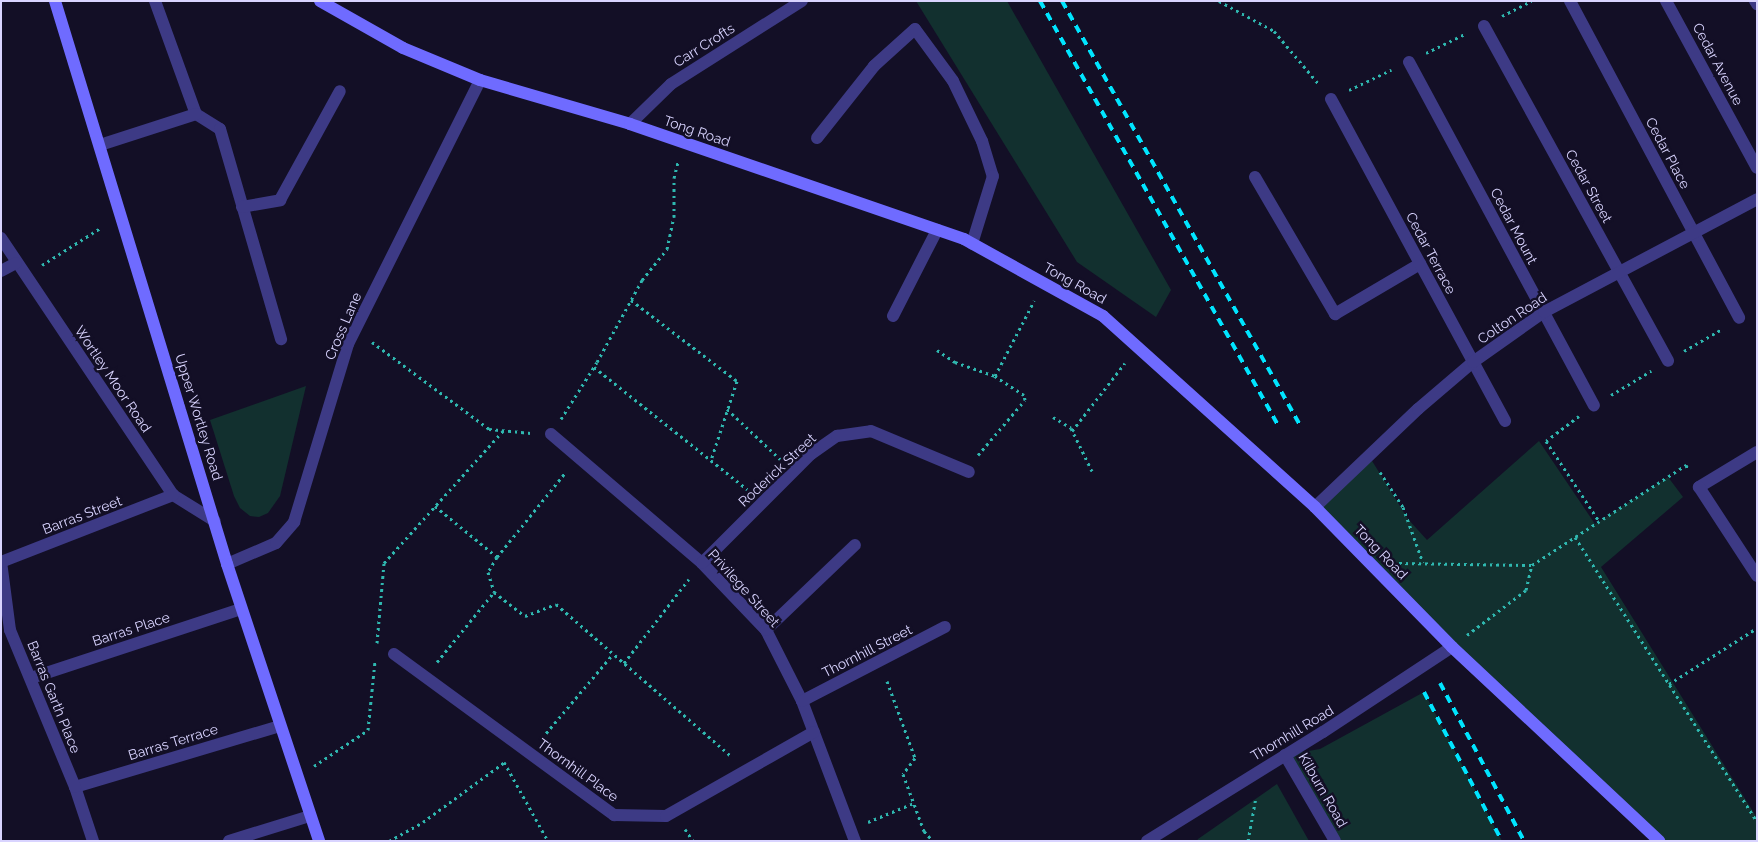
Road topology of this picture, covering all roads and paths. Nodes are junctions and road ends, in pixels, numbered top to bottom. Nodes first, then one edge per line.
1 (55, 1) edge
2 (155, 1) edge
3 (320, 1) edge
4 (802, 1) edge
5 (1219, 1) edge
6 (1530, 1) edge
7 (1570, 1) edge
8 (1666, 1) edge
9 (1484, 26) junction
10 (1409, 62) junction
11 (480, 80) junction
12 (340, 91) dead end
13 (1331, 99) junction
14 (196, 114) junction
15 (630, 124) junction
16 (817, 138) dead end
17 (683, 143) junction
18 (100, 145) junction
19 (1757, 168) edge
20 (1255, 177) dead end
21 (1757, 199) edge
22 (242, 206) junction
23 (121, 215) junction
24 (937, 230) junction
25 (1693, 233) junction
26 (1, 238) edge
27 (972, 244) junction
28 (16, 263) junction
29 (1420, 264) junction
30 (1, 272) edge
31 (1620, 272) junction
32 (24, 276) junction
33 (1043, 282) junction
34 (632, 300) junction
35 (1544, 312) junction
36 (894, 316) dead end
37 (1739, 318) dead end
38 (355, 330) junction
39 (281, 338) dead end
40 (1137, 346) junction
41 (937, 350) dead end
42 (1668, 361) dead end
43 (1473, 362) junction
44 (594, 367) junction
45 (995, 376) junction
46 (1594, 405) joint
47 (728, 409) junction
48 (1053, 418) dead end
49 (1505, 420) dead end
50 (503, 430) junction
51 (1072, 431) junction
52 (551, 434) junction
53 (1757, 452) edge
54 (1369, 456) junction
55 (578, 457) junction
56 (710, 460) junction
57 (1092, 470) dead end
58 (794, 472) junction
59 (969, 472) joint
60 (1699, 487) junction
61 (173, 496) junction
62 (763, 502) junction
63 (435, 506) junction
64 (1315, 507) junction
65 (1599, 521) junction
66 (215, 522) junction
67 (1575, 537) junction
68 (855, 545) dead end
69 (497, 557) junction
70 (1391, 558) dead end
71 (1, 562) edge
72 (702, 563) junction
73 (1423, 563) junction
74 (227, 564) junction
75 (1532, 565) junction
76 (1757, 576) edge
77 (494, 592) junction
78 (241, 609) junction
79 (945, 628) dead end
80 (1757, 628) edge
81 (766, 630) junction
82 (1452, 647) junction
83 (394, 654) dead end
84 (613, 654) junction
85 (880, 661) junction
86 (624, 663) junction
87 (425, 677) junction
88 (31, 678) junction
89 (1669, 684) junction
90 (802, 701) junction
91 (279, 726) junction
92 (814, 732) junction
93 (526, 751) junction
94 (1285, 755) junction
95 (504, 762) junction
96 (1263, 768) junction
97 (747, 769) junction
98 (297, 778) junction
99 (75, 787) junction
100 (914, 803) junction
101 (310, 816) junction
102 (1757, 822) edge
103 (853, 835) edge
104 (93, 841) edge
105 (229, 841) edge
106 (319, 841) edge
107 (389, 841) edge
108 (548, 841) edge
109 (933, 841) edge
110 (1147, 841) edge
111 (1248, 841) edge
112 (1335, 841) edge
113 (1659, 841) edge

1 - 18 main road, Upper Wortley Road
2 - 14 street
3 - 11 main road, Tong Road
4 - 15 street, Carr Crofts
5 - 13 path
6 - 9 path
7 - 25 street, Cedar Place
8 - 19 street, Cedar Avenue
9 - 10 path
9 - 31 street, Cedar Street
10 - 13 path
10 - 35 street, Cedar Mount
11 - 15 main road, Tong Road
11 - 38 street, Cross Lane
12 - 22 street
13 - 29 street, Cedar Terrace
14 - 18 street
14 - 22 street
15 - 17 main road, Tong Road
16 - 27 street
17 - 24 main road, Tong Road
17 - 34 path
18 - 23 main road, Upper Wortley Road
20 - 29 street
21 - 25 street, Colton Road
22 - 39 street
23 - 32 path
23 - 66 main road, Upper Wortley Road
24 - 27 main road, Tong Road
24 - 36 street
25 - 31 street, Colton Road
25 - 37 street, Cedar Place
26 - 28 street, Wortley Moor Road
27 - 33 main road, Tong Road
28 - 30 street
28 - 32 street, Wortley Moor Road
29 - 43 street, Cedar Terrace
31 - 35 street, Colton Road
31 - 42 street, Cedar Street
32 - 61 street, Wortley Moor Road
33 - 40 main road, Tong Road
33 - 45 path
34 - 44 path
34 - 47 path
35 - 43 street, Colton Road
35 - 46 street, Cedar Mount
38 - 50 path
38 - 74 street, Cross Lane
40 - 51 path
40 - 64 main road, Tong Road
41 - 45 path
43 - 49 street, Cedar Terrace
43 - 54 street, Colton Road
44 - 52 path
44 - 56 path
45 - 59 path
46 - 65 path
47 - 56 path
47 - 58 path
48 - 51 path
50 - 52 path
50 - 63 path
51 - 57 path
52 - 55 street, Privilege Street
53 - 60 street
54 - 64 street, Colton Road
54 - 73 path
55 - 69 path
55 - 72 street, Privilege Street
56 - 62 path
58 - 59 street, Roderick Street
58 - 62 street, Roderick Street
60 - 65 path
60 - 76 street
61 - 66 street, Wortley Moor Road
61 - 71 street, Barras Street
62 - 72 street, Roderick Street
63 - 69 path
63 - 98 path
64 - 82 main road, Tong Road
65 - 67 path
66 - 74 main road, Upper Wortley Road
67 - 75 path
67 - 89 path
68 - 81 street
69 - 77 path
70 - 73 path
71 - 88 street, Barras Garth Place
72 - 81 street, Privilege Street
72 - 86 path
73 - 75 path
74 - 78 main road, Upper Wortley Road
75 - 82 path
77 - 84 path
77 - 87 path
78 - 88 street, Barras Place
78 - 91 main road, Upper Wortley Road
79 - 85 street, Thornhill Street
80 - 89 path
81 - 90 street, Privilege Street
82 - 94 street, Thornhill Road
82 - 113 main road, Tong Road
83 - 87 street, Thornhill Place
84 - 86 path
84 - 93 path
85 - 90 street, Thornhill Street
85 - 100 path
86 - 97 path
87 - 93 street, Thornhill Place
88 - 99 street, Barras Garth Place
89 - 102 path
90 - 92 street, Privilege Street
91 - 98 main road, Upper Wortley Road
91 - 99 street, Barras Terrace
92 - 97 street, Thornhill Place
92 - 103 street, Privilege Street
93 - 95 path
93 - 97 street, Thornhill Place
94 - 96 street, Thornhill Road
94 - 112 street, Kilburn Road
95 - 107 path
95 - 108 path
96 - 110 street, Thornhill Road
96 - 111 path
98 - 101 main road, Upper Wortley Road
99 - 104 street, Barras Garth Place
100 - 103 path
100 - 109 path
101 - 105 street
101 - 106 main road, Upper Wortley Road

